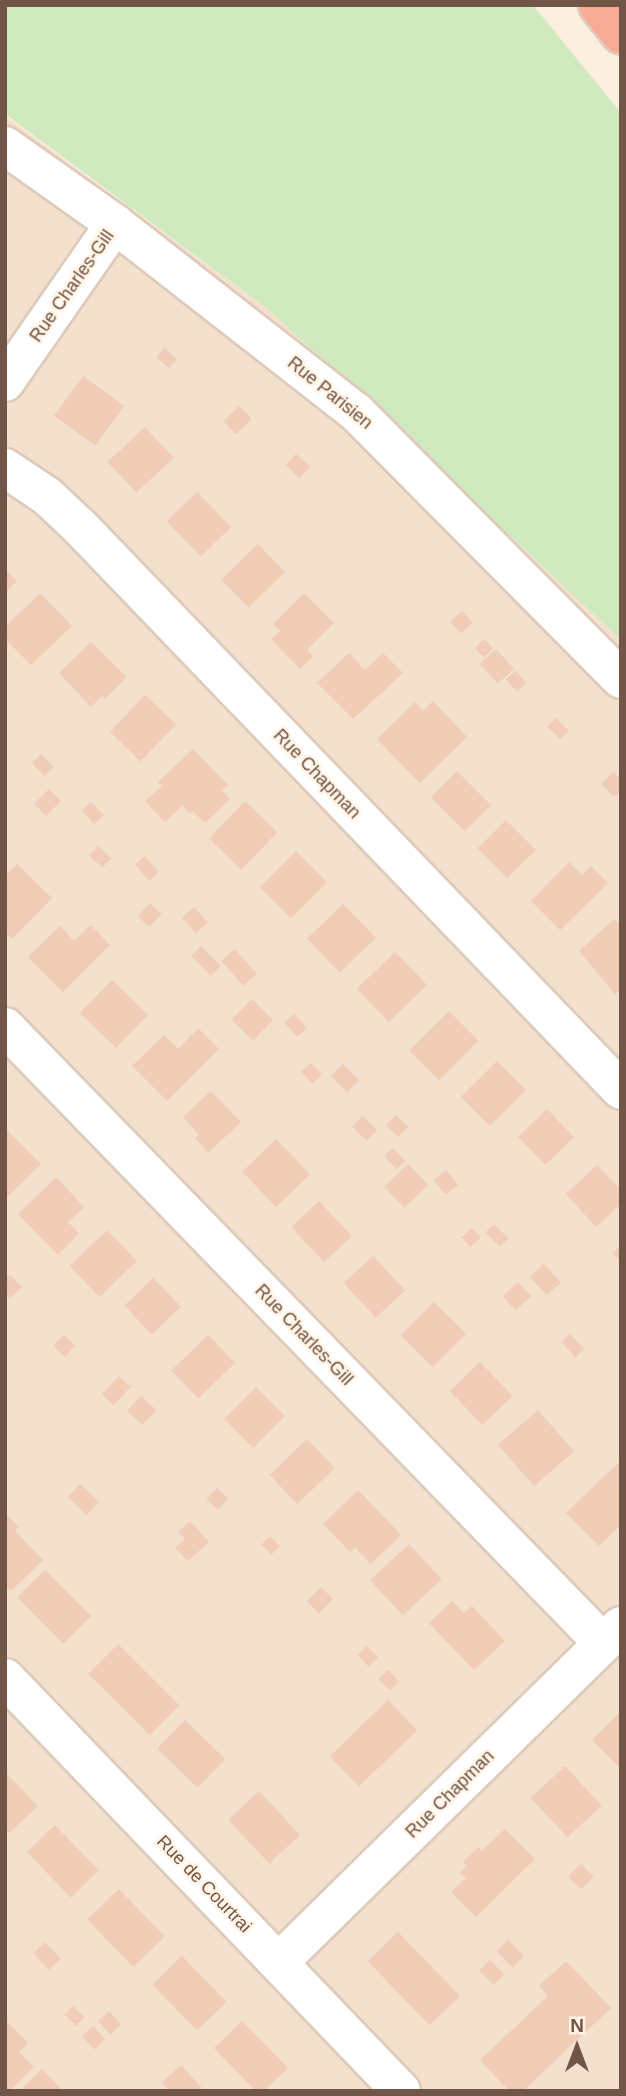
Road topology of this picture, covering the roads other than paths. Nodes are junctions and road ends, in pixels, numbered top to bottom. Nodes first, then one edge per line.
1 (598, 5) edge
2 (621, 34) edge
3 (5, 146) edge
4 (115, 224) junction
5 (5, 382) edge
6 (5, 468) edge
7 (621, 679) edge
8 (5, 1027) edge
9 (621, 1090) edge
10 (612, 1635) edge
11 (5, 1678) edge
12 (279, 1962) junction
13 (401, 2091) edge

1 - 2 highway
3 - 4 street, Rue Parisien
4 - 5 street, Rue Charles-Gill
4 - 7 street, Rue Parisien
6 - 9 street, Rue Chapman
8 - 10 street, Rue Charles-Gill
10 - 12 street, Rue Chapman
11 - 12 street, Rue de Courtrai
12 - 13 street, Rue de Courtrai

